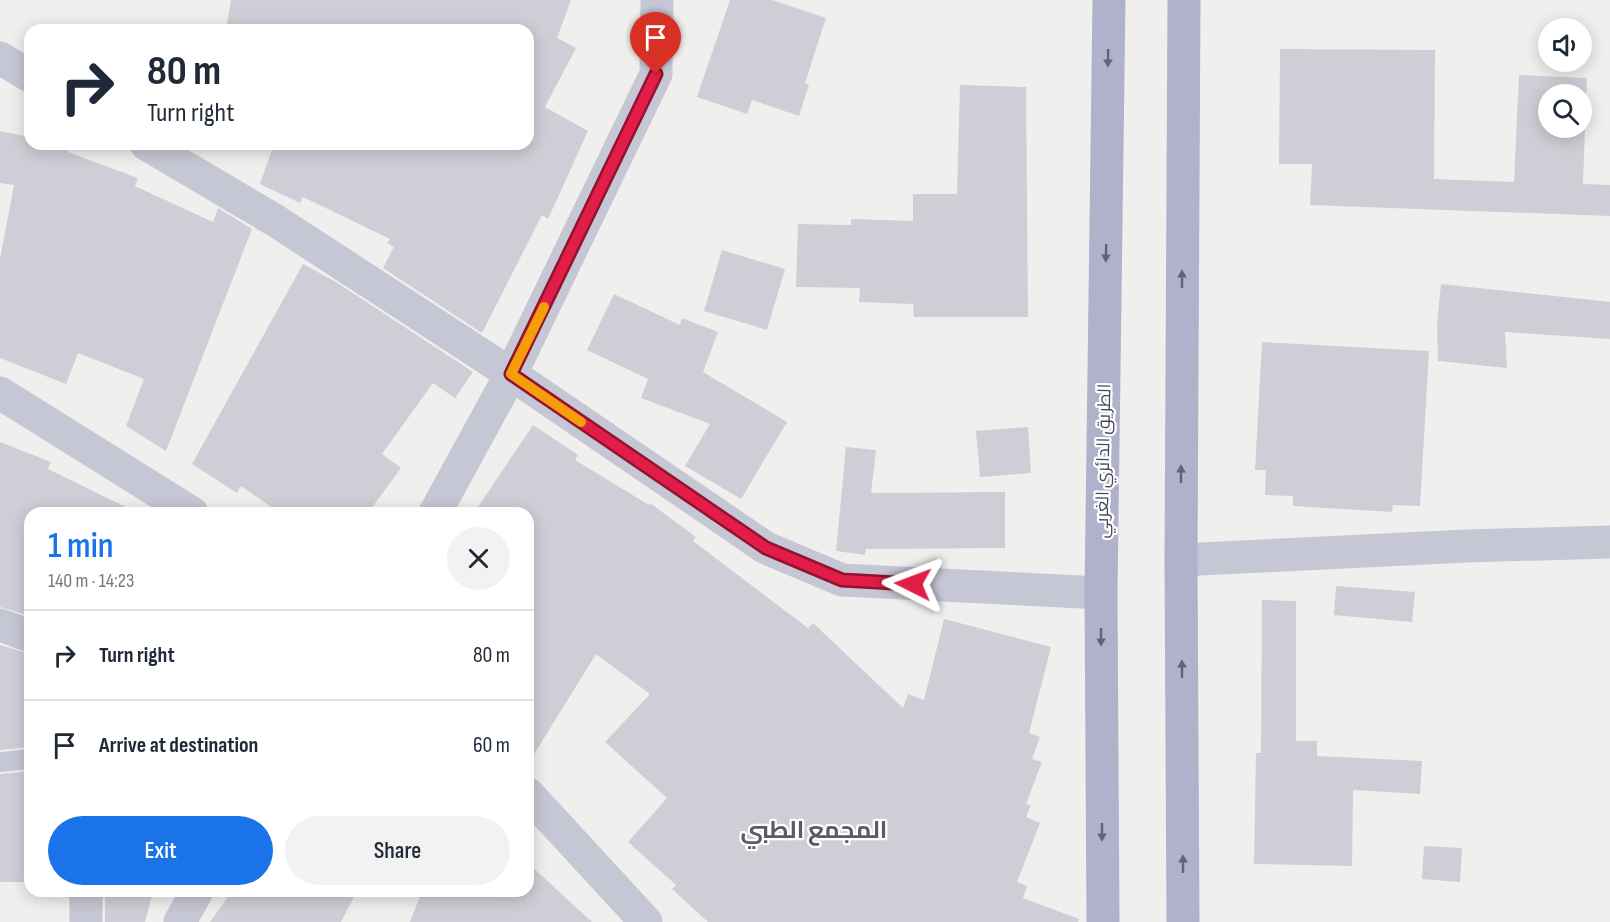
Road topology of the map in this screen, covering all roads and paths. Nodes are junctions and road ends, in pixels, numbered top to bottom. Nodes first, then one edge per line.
1 (657, 0) edge
2 (1109, 0) edge
3 (1184, 0) edge
4 (0, 58) edge
5 (24, 72) edge
6 (156, 150) edge
7 (511, 374) junction
8 (0, 393) edge
9 (182, 507) edge
10 (438, 507) edge
11 (1610, 542) edge
12 (1181, 560) junction
13 (1101, 593) junction
14 (0, 626) edge
15 (24, 634) edge
16 (24, 760) edge
17 (0, 762) edge
18 (534, 801) edge
19 (86, 897) edge
20 (194, 897) edge
21 (86, 922) edge
22 (180, 922) edge
23 (646, 922) edge
24 (1103, 922) edge
25 (1183, 922) edge

1 - 7 street
2 -> 13 main road, الطريق الدائري الغربي
12 -> 3 main road
4 - 5 street
6 - 7 street
7 - 10 street
7 - 13 street
8 - 9 street
11 - 12 street
25 -> 12 main road
13 -> 24 main road, الطريق الدائري الغربي
14 - 15 street
16 - 17 lane
18 - 23 street
19 - 21 street
20 - 22 street

